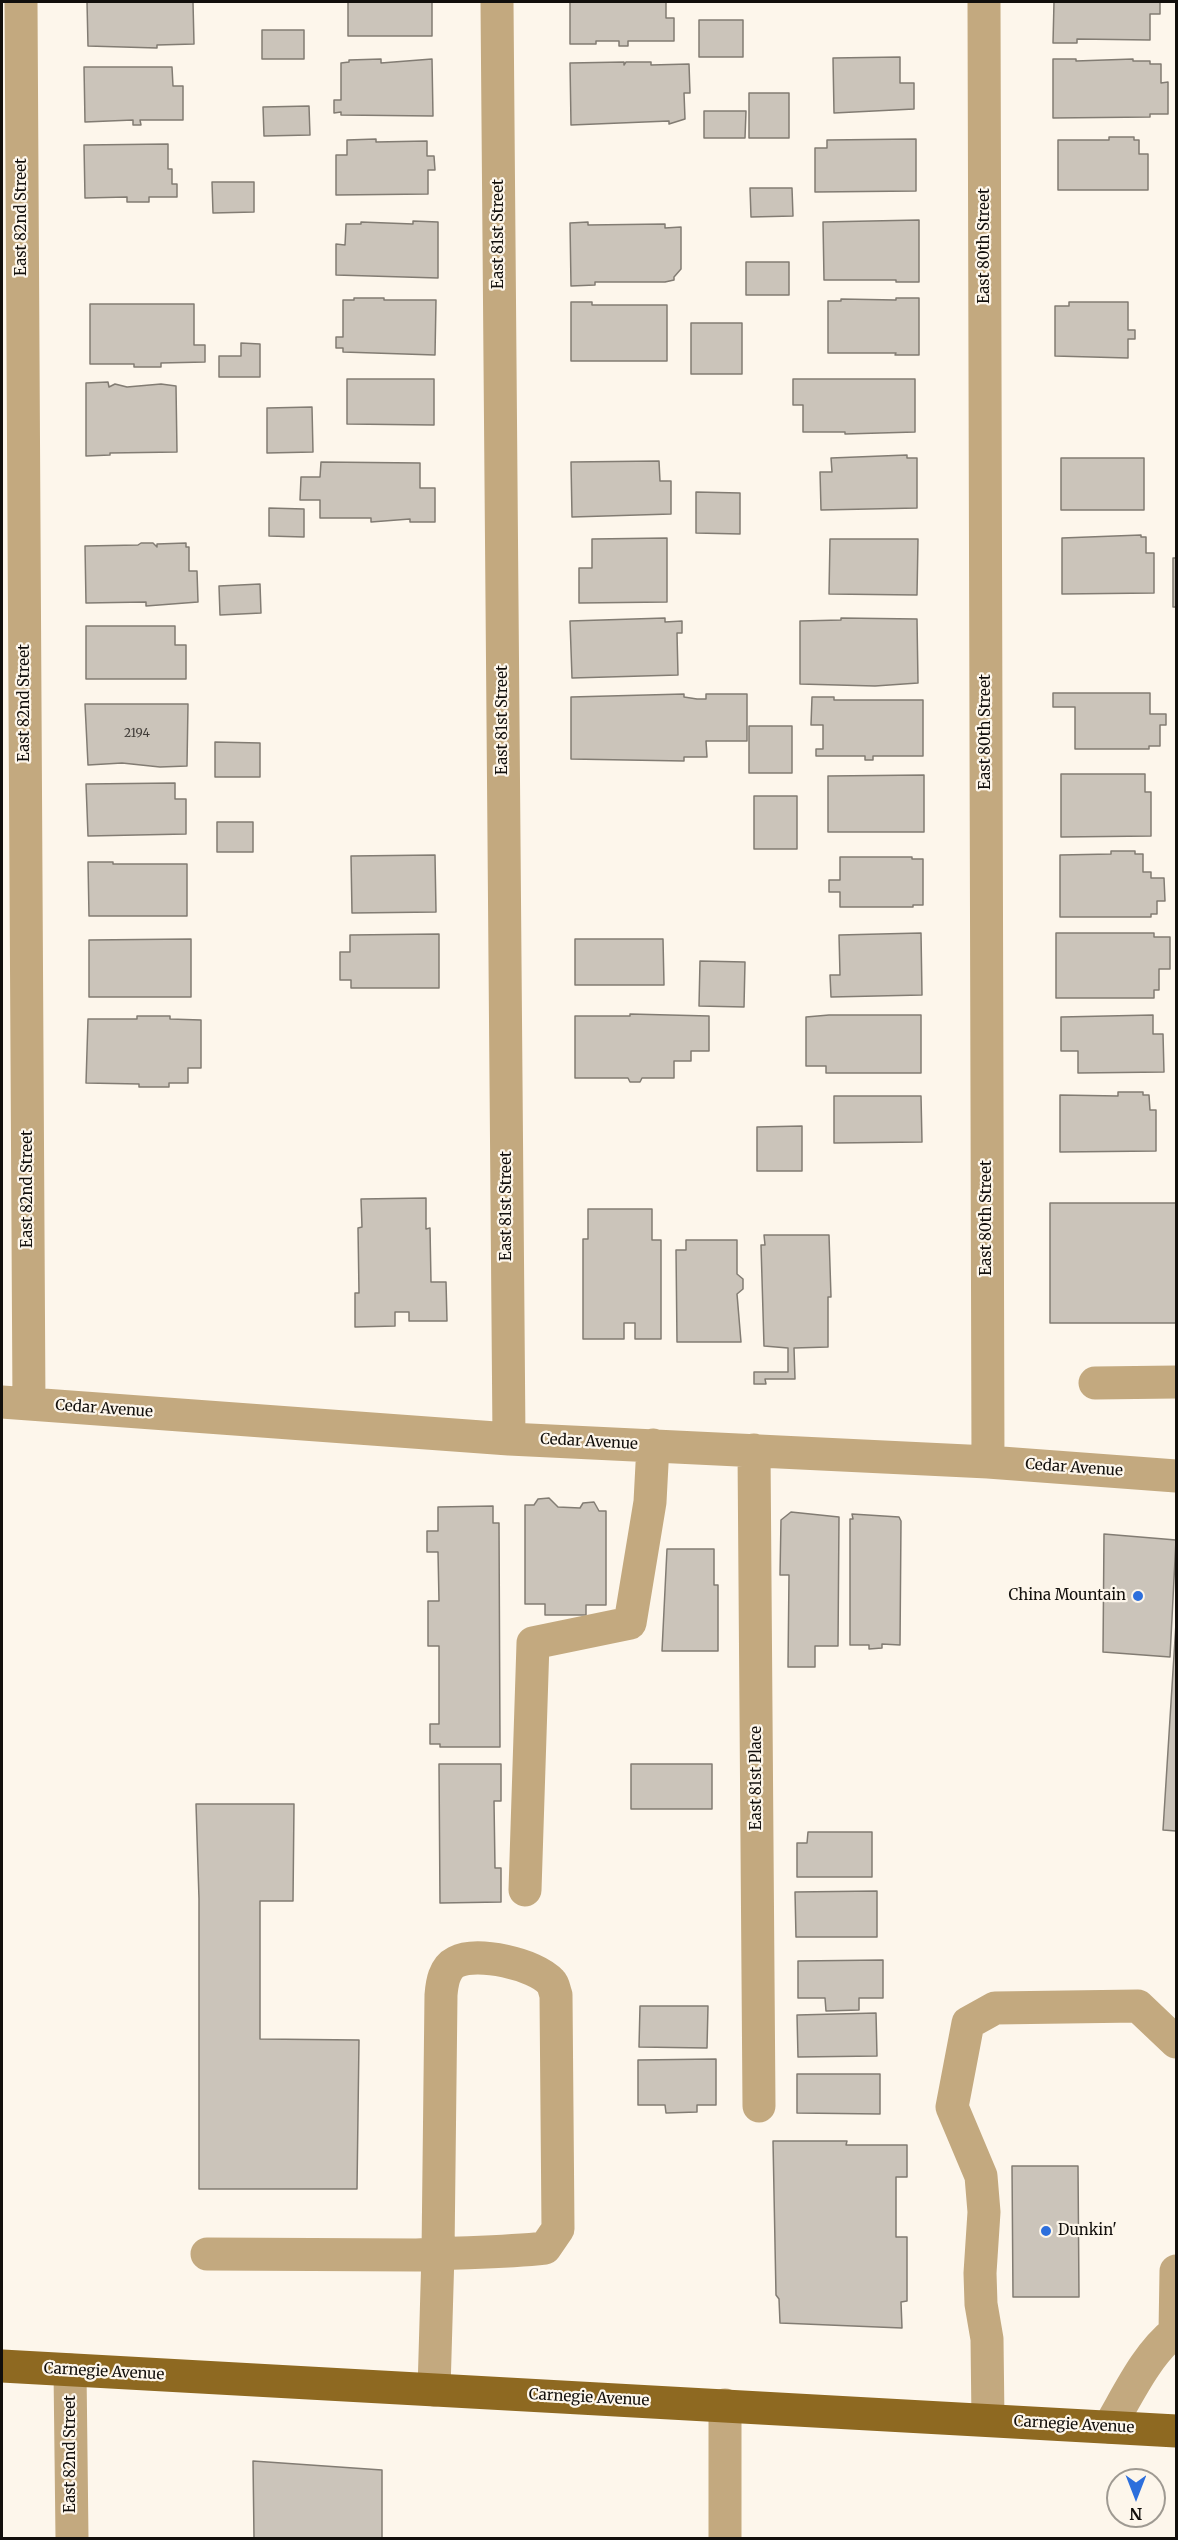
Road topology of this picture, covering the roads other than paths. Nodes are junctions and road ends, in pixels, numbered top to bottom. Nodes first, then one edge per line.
1 (21, 2) edge
2 (497, 2) edge
3 (984, 2) edge
4 (1176, 1382) edge
5 (1095, 1383) dead end
6 (15, 1403) edge
7 (509, 1439) junction
8 (653, 1445) junction
9 (754, 1450) junction
10 (988, 1462) junction
11 (1176, 1476) edge
12 (525, 1890) dead end
13 (1176, 2042) edge
14 (759, 2106) dead end
15 (438, 2253) junction
16 (207, 2254) dead end
17 (1176, 2271) edge
18 (1175, 2333) edge
19 (2, 2366) edge
20 (70, 2370) junction
21 (434, 2390) junction
22 (725, 2405) junction
23 (988, 2420) junction
24 (1109, 2427) junction
25 (1176, 2431) edge
26 (72, 2538) edge
27 (725, 2538) edge

1 - 6 street, East 82nd Street
2 - 7 street, East 81st Street
3 - 10 street, East 80th Street
4 - 5 street
6 - 7 street, Cedar Avenue
7 - 8 street, Cedar Avenue
8 - 9 street, Cedar Avenue
8 - 12 street
9 - 10 street, Cedar Avenue
9 - 14 street, East 81st Place
10 - 11 street, Cedar Avenue
13 - 23 street
15 - 15 street
15 - 16 street
15 - 21 street
17 - 18 street
18 - 24 street
19 - 20 main road, Carnegie Avenue
20 - 21 main road, Carnegie Avenue
20 - 26 street, East 82nd Street
21 - 22 main road, Carnegie Avenue
22 - 23 main road, Carnegie Avenue
22 - 27 street
23 - 24 main road, Carnegie Avenue
24 - 25 main road, Carnegie Avenue

